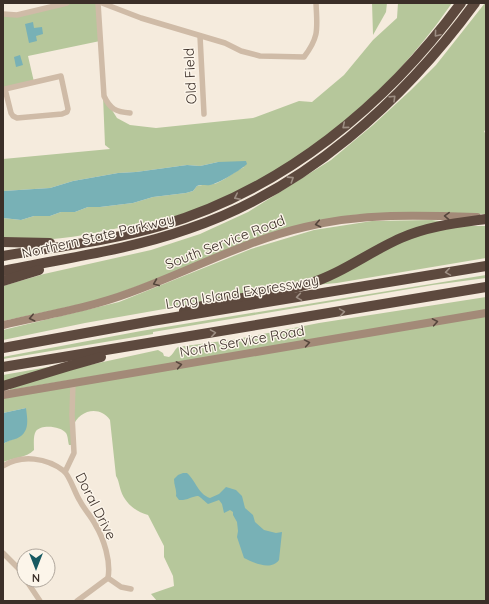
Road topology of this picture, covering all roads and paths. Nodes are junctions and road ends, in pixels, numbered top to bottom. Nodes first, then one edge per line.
1 (67, 3) edge
2 (98, 3) edge
3 (102, 3) edge
4 (316, 3) edge
5 (461, 3) edge
6 (475, 3) edge
7 (3, 14) edge
8 (200, 36) junction
9 (4, 89) edge
10 (130, 113) dead end
11 (204, 114) dead end
12 (486, 218) edge
13 (3, 242) edge
14 (84, 242) junction
15 (134, 244) junction
16 (3, 256) edge
17 (486, 266) edge
18 (3, 271) edge
19 (3, 281) edge
20 (486, 287) edge
21 (486, 293) edge
22 (400, 302) junction
23 (486, 313) edge
24 (152, 321) junction
25 (3, 325) edge
26 (147, 344) junction
27 (3, 348) edge
28 (3, 367) edge
29 (73, 383) junction
30 (3, 386) edge
31 (3, 394) edge
32 (3, 466) edge
33 (65, 472) junction
34 (3, 553) edge
35 (16, 567) edge
36 (108, 578) junction
37 (31, 588) edge
38 (131, 589) dead end
39 (40, 601) edge
40 (77, 601) edge

1 - 7 street
2 - 10 street
3 - 8 street
4 - 8 street
5 -> 14 highway, Northern State Parkway
15 -> 6 highway, Northern State Parkway
8 - 11 street, Old Field
9 - 9 street
12 - 24 highway
12 -> 25 main road, South Service Road
13 - 14 highway
14 - 16 highway, Northern State Parkway
15 - 18 highway, Northern State Parkway
15 - 19 highway
17 -> 24 highway, Long Island Expressway
20 - 22 highway
21 - 22 highway
26 -> 22 highway
29 -> 23 main road, North Service Road
24 - 27 highway, Long Island Expressway
26 - 28 highway
26 - 30 highway
29 - 31 main road, North Service Road
29 - 33 street
32 - 33 street, Doral Drive
33 - 36 street, Doral Drive
34 - 35 street
36 - 38 street
36 - 40 street
37 - 39 street

